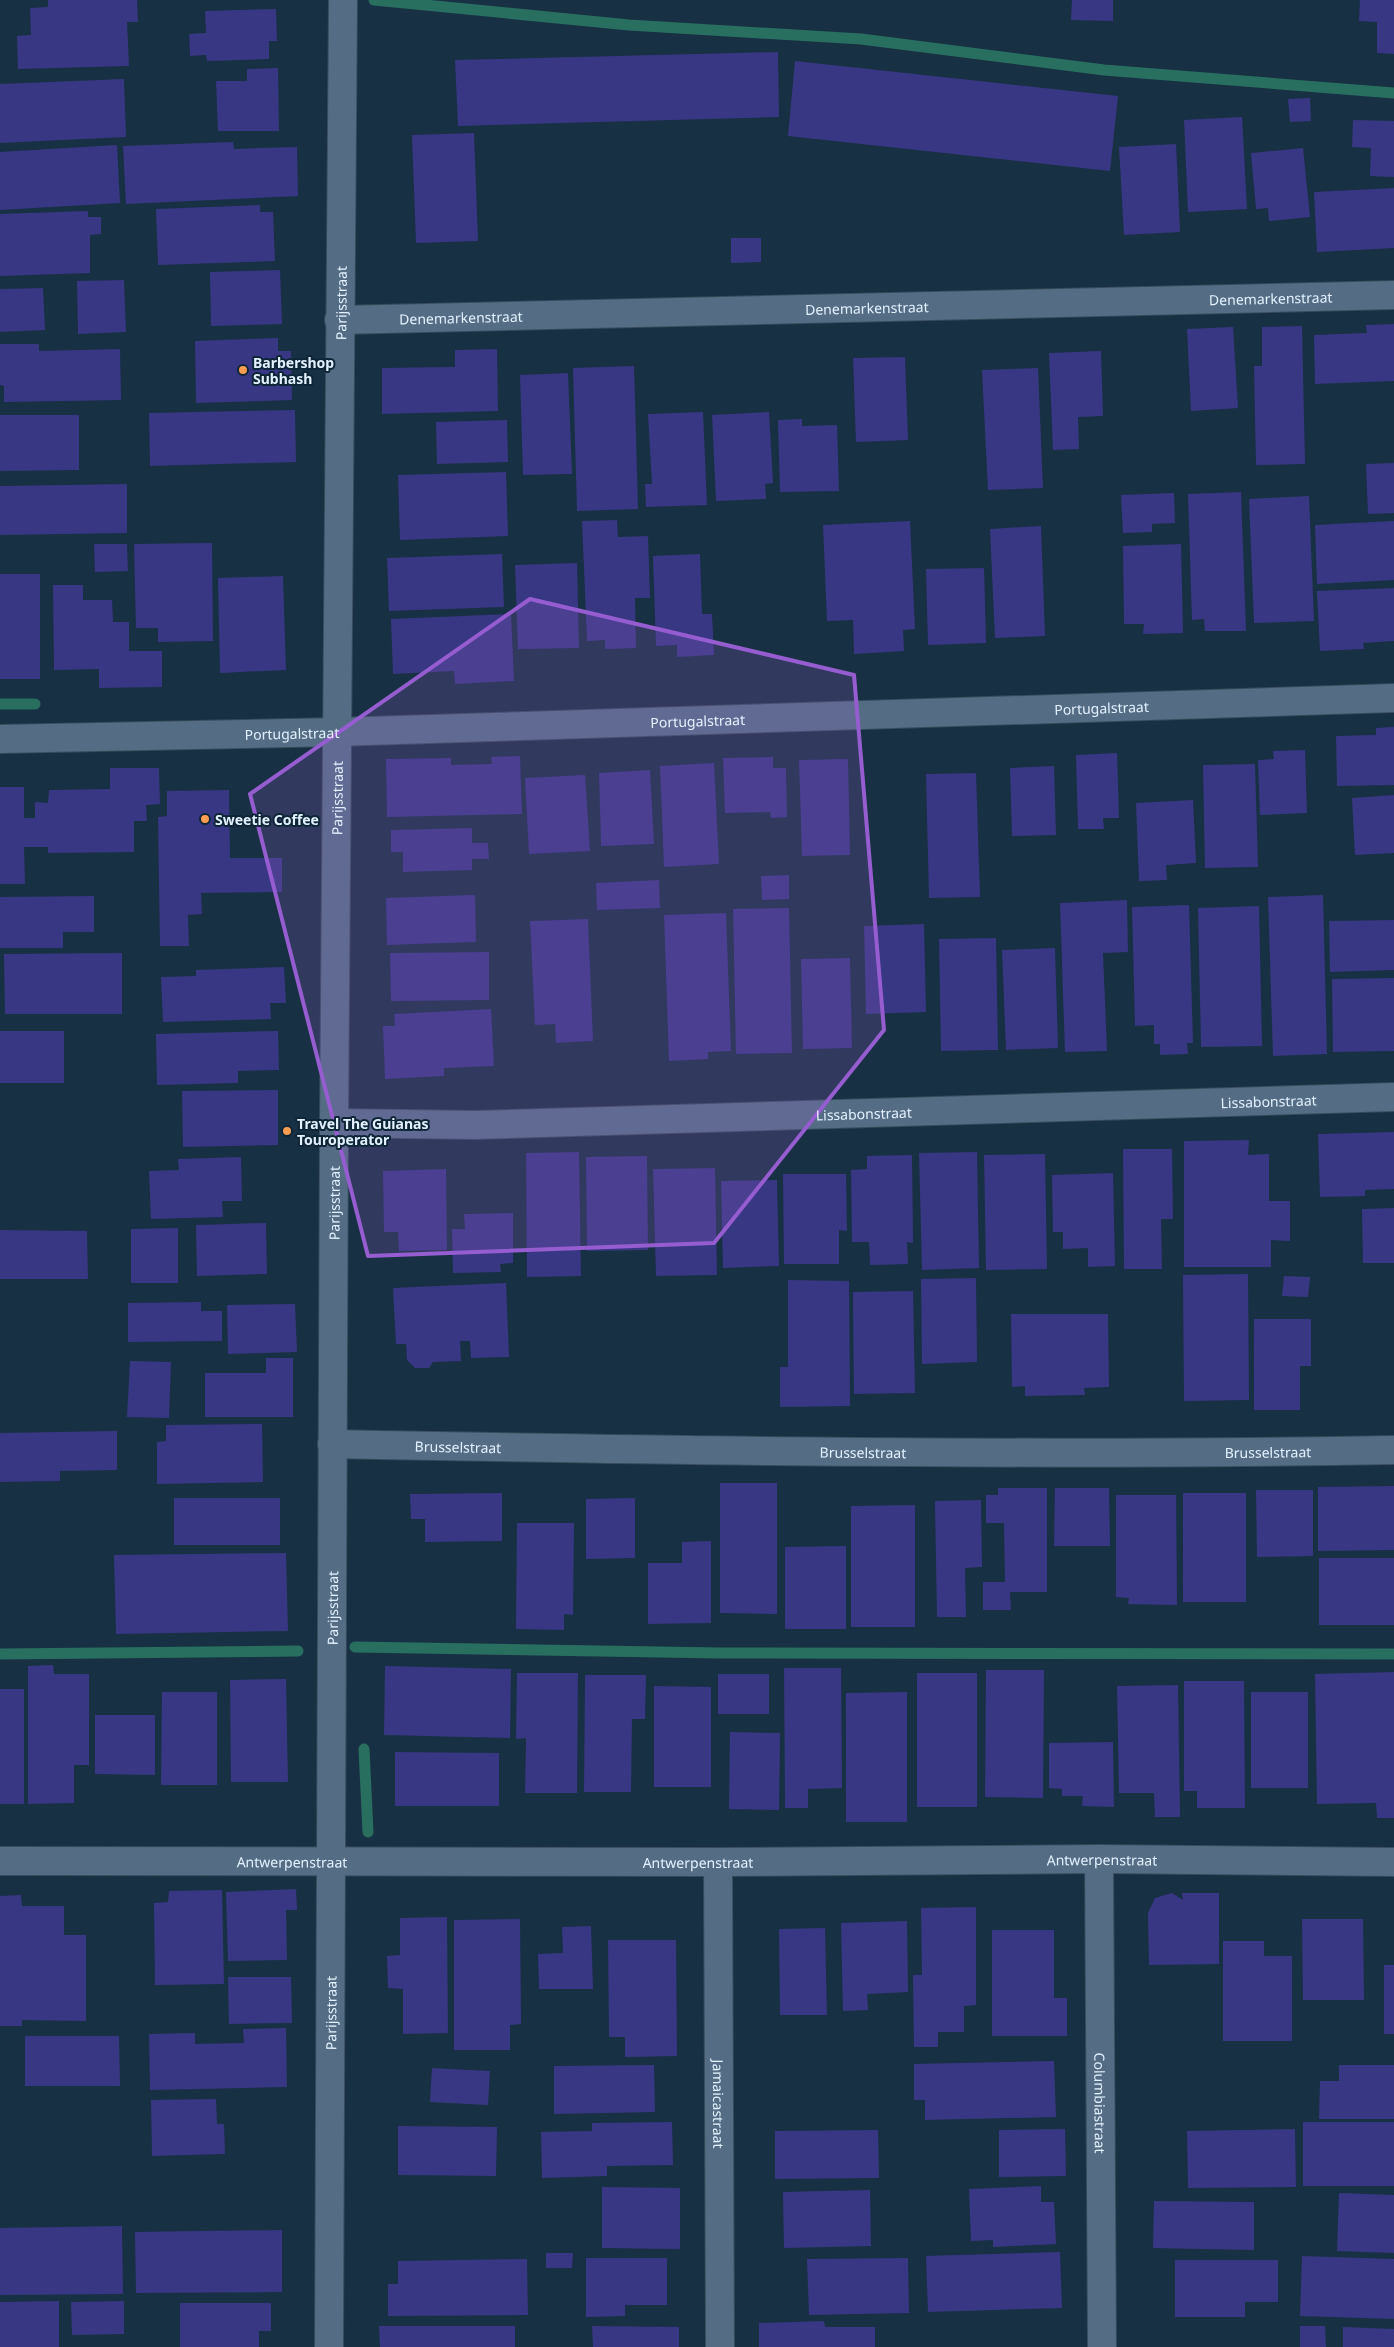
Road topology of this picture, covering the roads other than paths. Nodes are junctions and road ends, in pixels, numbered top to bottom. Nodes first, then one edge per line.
1 (343, 0) edge
2 (1394, 295) edge
3 (339, 320) junction
4 (1394, 698) edge
5 (336, 732) junction
6 (0, 739) edge
7 (1394, 1097) edge
8 (334, 1123) junction
9 (332, 1444) junction
10 (1394, 1450) edge
11 (1099, 1859) junction
12 (332, 1860) junction
13 (0, 1861) edge
14 (718, 1862) junction
15 (1394, 1862) edge
16 (329, 2347) edge
17 (720, 2347) edge
18 (1102, 2347) edge

1 - 3 street, Parijsstraat
2 - 3 street, Denemarkenstraat
3 - 5 street, Parijsstraat
4 - 5 street, Portugalstraat
5 - 6 street, Portugalstraat
5 - 8 street, Parijsstraat
7 - 8 street, Lissabonstraat
8 - 9 street, Parijsstraat
9 - 10 street, Brusselstraat
9 - 12 street, Parijsstraat
11 - 14 street, Antwerpenstraat
11 - 15 street, Antwerpenstraat
11 - 18 street, Columbiastraat
12 - 13 street, Antwerpenstraat
12 - 14 street, Antwerpenstraat
12 - 16 street, Parijsstraat
14 - 17 street, Jamaicastraat

